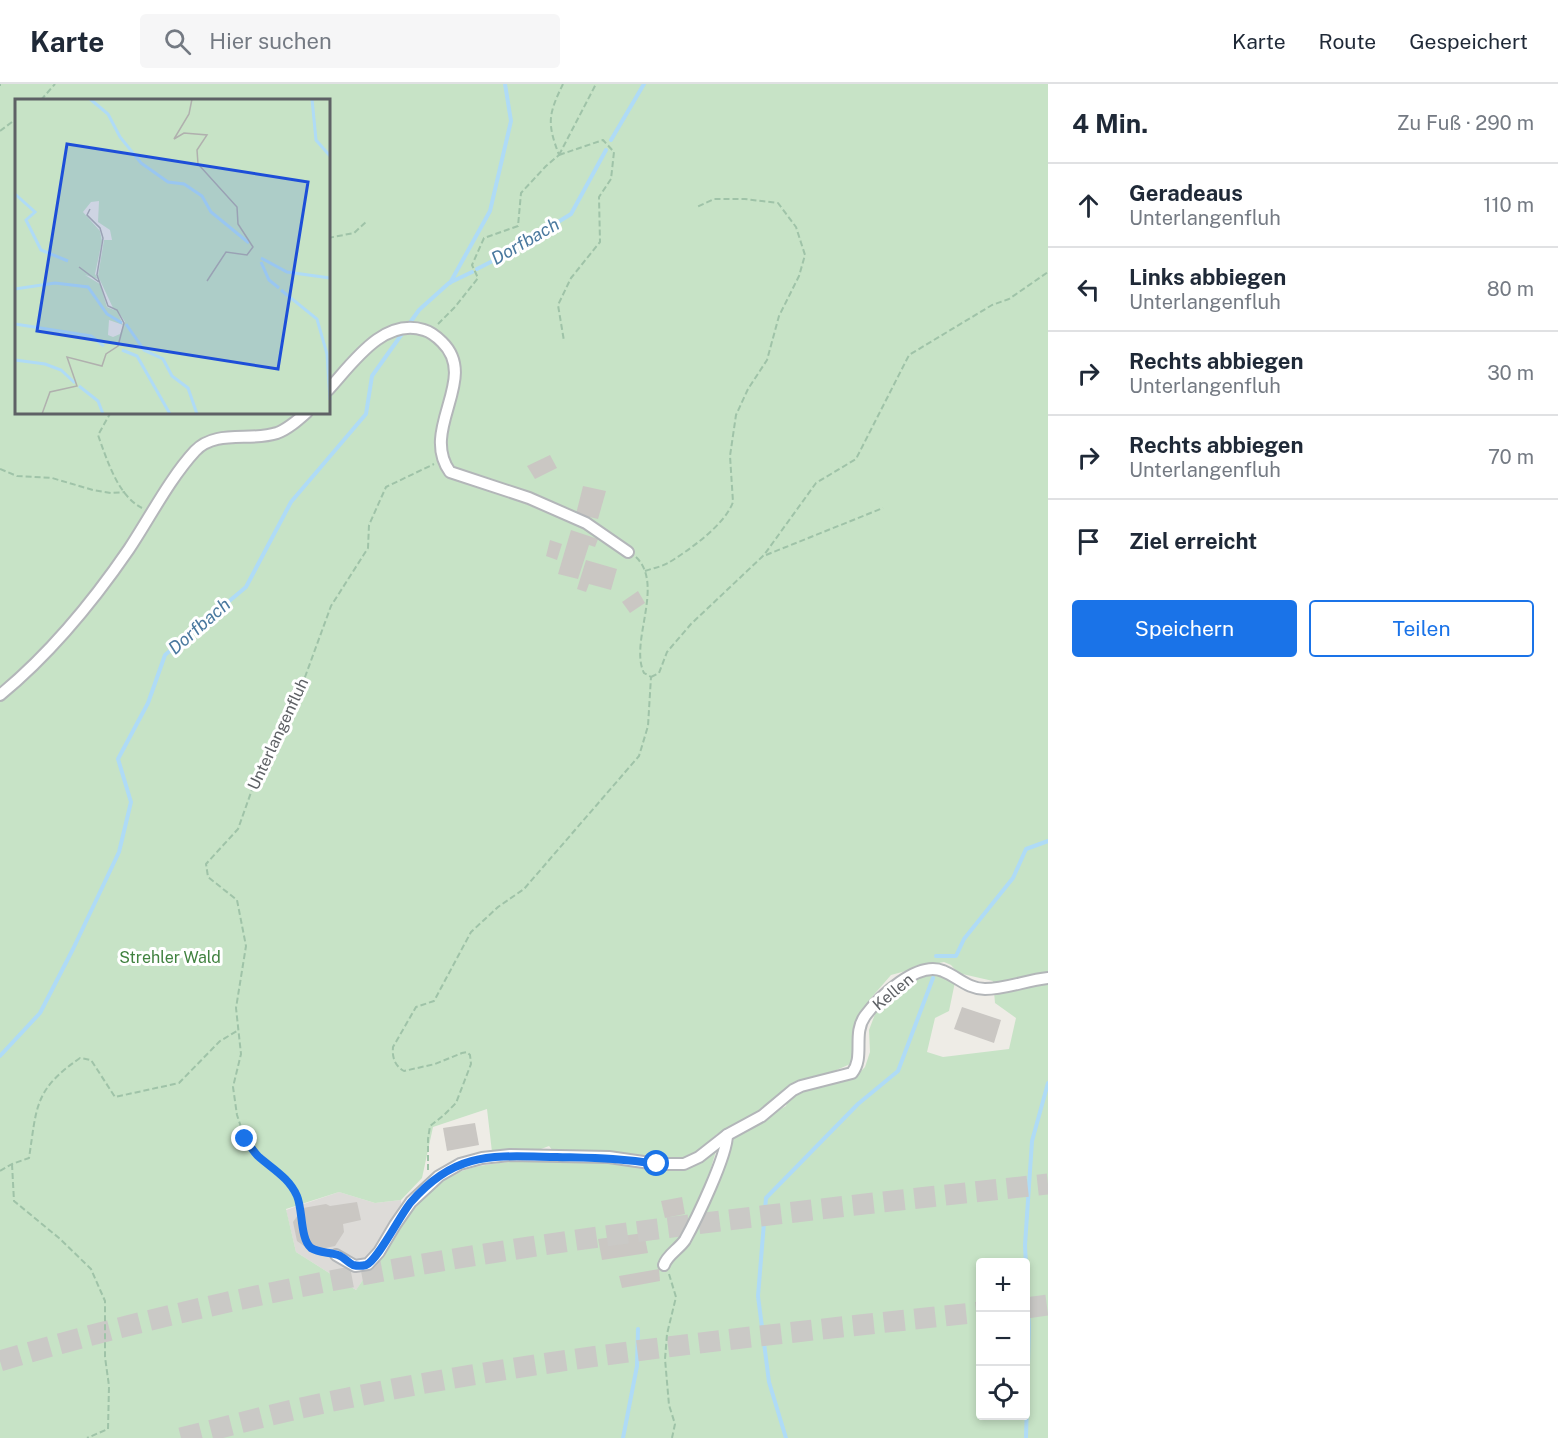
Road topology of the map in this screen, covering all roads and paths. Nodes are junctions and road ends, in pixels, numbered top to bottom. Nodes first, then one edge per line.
1 (55, 84) edge
2 (563, 84) edge
3 (596, 84) edge
4 (41, 99) edge
5 (15, 120) edge
6 (0, 131) edge
7 (559, 155) junction
8 (697, 207) dead end
9 (367, 221) dead end
10 (330, 238) edge
11 (1048, 272) edge
12 (429, 332) junction
13 (564, 341) dead end
14 (330, 388) edge
15 (110, 414) edge
16 (304, 414) edge
17 (443, 461) junction
18 (0, 469) edge
19 (125, 492) junction
20 (883, 508) dead end
21 (152, 513) junction
22 (628, 552) joint
23 (764, 555) junction
24 (645, 571) junction
25 (651, 677) junction
26 (0, 695) edge
27 (1048, 978) edge
28 (237, 1031) junction
29 (727, 1135) junction
30 (12, 1164) junction
31 (0, 1171) edge
32 (429, 1184) junction
33 (336, 1255) joint
34 (664, 1265) joint
35 (87, 1438) edge
36 (672, 1438) edge

1 - 4 path
2 - 7 path
3 - 7 path
5 - 6 path
7 - 12 path
7 - 13 path
8 - 24 path
9 - 10 path
11 - 23 path
12 - 14 street
12 - 17 street
15 - 19 path
16 - 21 street
17 - 22 street
17 - 28 path, Unterlangenfluh
18 - 19 path
19 - 21 path
20 - 23 path
21 - 26 street
22 - 24 path
23 - 25 path
24 - 25 path
25 - 32 path
27 - 29 street, Kellen
28 - 30 path
28 - 33 path, Unterlangenfluh
29 - 32 street
29 - 34 street
30 - 31 path
30 - 35 path
32 - 33 street
34 - 36 path

